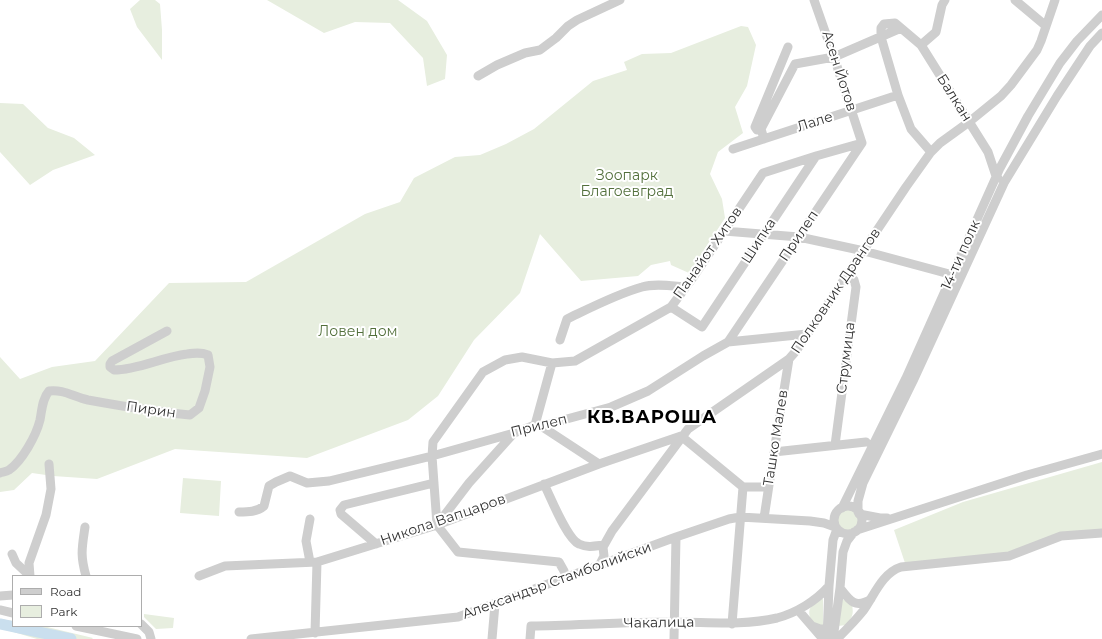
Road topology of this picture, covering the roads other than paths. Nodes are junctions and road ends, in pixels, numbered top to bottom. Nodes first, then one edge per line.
1 (620, 0) edge
2 (814, 0) edge
3 (945, 0) edge
4 (1015, 0) edge
5 (1055, 0) edge
6 (1102, 15) edge
7 (1046, 26) junction
8 (1102, 33) edge
9 (881, 37) junction
10 (921, 45) junction
11 (788, 47) dead end
12 (834, 57) junction
13 (478, 76) dead end
14 (898, 95) junction
15 (851, 110) junction
16 (969, 122) junction
17 (762, 134) junction
18 (862, 143) junction
19 (733, 149) dead end
20 (1010, 150) junction
21 (931, 152) junction
22 (988, 152) junction
23 (816, 156) junction
24 (996, 176) junction
25 (1004, 183) junction
26 (724, 231) junction
27 (763, 235) junction
28 (799, 237) junction
29 (864, 251) junction
30 (848, 273) junction
31 (953, 275) junction
32 (686, 287) junction
33 (671, 307) junction
34 (167, 331) dead end
35 (807, 334) junction
36 (560, 340) dead end
37 (728, 342) junction
38 (789, 359) junction
39 (552, 363) junction
40 (538, 426) junction
41 (514, 433) junction
42 (681, 436) junction
43 (866, 442) dead end
44 (835, 445) junction
45 (774, 452) junction
46 (1102, 454) edge
47 (432, 456) junction
48 (49, 464) dead end
49 (599, 464) junction
50 (0, 473) edge
51 (434, 483) junction
52 (544, 484) junction
53 (743, 487) junction
54 (768, 487) junction
55 (839, 511) junction
56 (239, 512) dead end
57 (859, 513) junction
58 (740, 517) junction
59 (899, 517) junction
60 (764, 518) junction
61 (310, 520) dead end
62 (810, 521) junction
63 (437, 525) junction
64 (85, 527) dead end
65 (836, 528) junction
66 (856, 531) junction
67 (1102, 533) edge
68 (676, 537) junction
69 (376, 544) junction
70 (604, 545) junction
71 (12, 554) dead end
72 (313, 562) junction
73 (599, 566) junction
74 (564, 571) dead end
75 (29, 575) edge
76 (30, 575) edge
77 (86, 575) edge
78 (199, 576) dead end
79 (829, 586) junction
80 (840, 588) junction
81 (12, 594) edge
82 (0, 596) edge
83 (873, 598) junction
84 (814, 600) junction
85 (853, 602) junction
86 (495, 604) junction
87 (0, 610) edge
88 (798, 610) junction
89 (12, 613) edge
90 (674, 622) junction
91 (853, 622) junction
92 (732, 624) junction
93 (810, 624) junction
94 (142, 625) edge
95 (81, 627) edge
96 (830, 629) junction
97 (315, 633) junction
98 (138, 639) edge
99 (151, 639) edge
100 (251, 639) edge
101 (492, 639) edge
102 (530, 639) edge
103 (674, 639) edge
104 (823, 639) edge
105 (827, 639) edge
106 (833, 639) edge
107 (837, 639) edge

1 - 13 street
2 - 12 street, Асен Йотов
3 - 10 street
4 - 7 street
5 - 7 street, Полковник Дрангов
6 - 20 street, 14-ти полк
7 - 16 street, Полковник Дрангов
8 - 25 street, 14-ти полк
9 - 10 street, Балкан
9 - 12 street
9 - 14 street
10 - 16 street, Балкан
11 - 17 street
12 - 15 street, Асен Йотов
12 - 17 street
14 - 15 street, Лале
14 - 21 street
15 - 17 street, Лале
15 - 18 street, Асен Йотов
16 - 21 street, Полковник Дрангов
16 - 22 street, Балкан
17 - 19 street, Лале
18 - 23 street, Панайот Хитов
18 - 28 street, Прилеп
20 - 22 street
20 - 24 street, 14-ти полк
21 - 29 street, Полковник Дрангов
22 - 24 street, Балкан
23 - 26 street, Панайот Хитов
23 - 27 street, Шипка
24 - 25 street
24 - 31 street, 14-ти полк
25 - 57 street, 14-ти полк
26 - 27 street
26 - 32 street, Панайот Хитов
27 - 28 street
27 - 33 street, Шипка
28 - 29 street
28 - 37 street, Прилеп
29 - 30 street, Полковник Дрангов
29 - 31 street
30 - 35 street, Полковник Дрангов
30 - 44 street, Струмица
31 - 55 street, 14-ти полк
32 - 33 street, Панайот Хитов
32 - 36 street
33 - 39 street, Панайот Хитов
34 - 50 street, Пирин
35 - 37 street
35 - 38 street, Полковник Дрангов
37 - 40 street, Прилеп
38 - 42 street, Полковник Дрангов
38 - 45 street, Ташко Малев
39 - 40 street
39 - 47 street, Панайот Хитов
40 - 41 street, Прилеп
40 - 49 street
41 - 47 street, Прилеп
41 - 63 street
42 - 49 street, Никола Вапцаров
42 - 53 street
42 - 70 street, Полковник Дрангов
43 - 44 street
44 - 45 street
45 - 54 street, Ташко Малев
46 - 59 street
47 - 51 street, Панайот Хитов
47 - 56 street, Прилеп
48 - 76 street
49 - 52 street, Никола Вапцаров
51 - 63 street, Панайот Хитов
51 - 69 street
52 - 63 street, Никола Вапцаров
52 - 70 street
53 - 54 street
53 - 58 street
54 - 60 street, Ташко Малев
55 - 57 street
55 - 62 street, Александър Стамболийски
55 - 65 street
57 - 59 street
57 - 66 street
58 - 60 street, Александър Стамболийски
58 - 68 street, Александър Стамболийски
58 - 92 street
59 - 66 street
60 - 62 street, Александър Стамболийски
61 - 72 street
62 - 65 street, Александър Стамболийски
63 - 69 street, Никола Вапцаров
63 - 74 street
64 - 77 street
65 - 66 street
65 - 79 street
66 - 80 street
67 - 83 street
68 - 73 street, Александър Стамболийски
68 - 90 street
69 - 72 street, Никола Вапцаров
70 - 73 street, Полковник Дрангов
71 - 75 street
72 - 78 street, Никола Вапцаров
72 - 97 street
73 - 86 street, Александър Стамболийски
79 - 84 street, Чакалица
79 - 96 street
80 - 85 street
80 - 96 street
81 - 82 street
83 - 85 street
83 - 91 street
84 - 88 street, Чакалица
84 - 93 street
85 - 91 street
86 - 97 street, Александър Стамболийски
86 - 101 street
87 - 89 street
88 - 92 street, Чакалица
88 - 93 street
90 - 92 street, Чакалица
90 - 102 street, Чакалица
90 - 103 street
91 - 96 street
91 - 107 street
93 - 96 street
93 - 104 street
94 - 99 street
95 - 98 street
96 - 105 street
96 - 106 street
97 - 100 street, Александър Стамболийски

